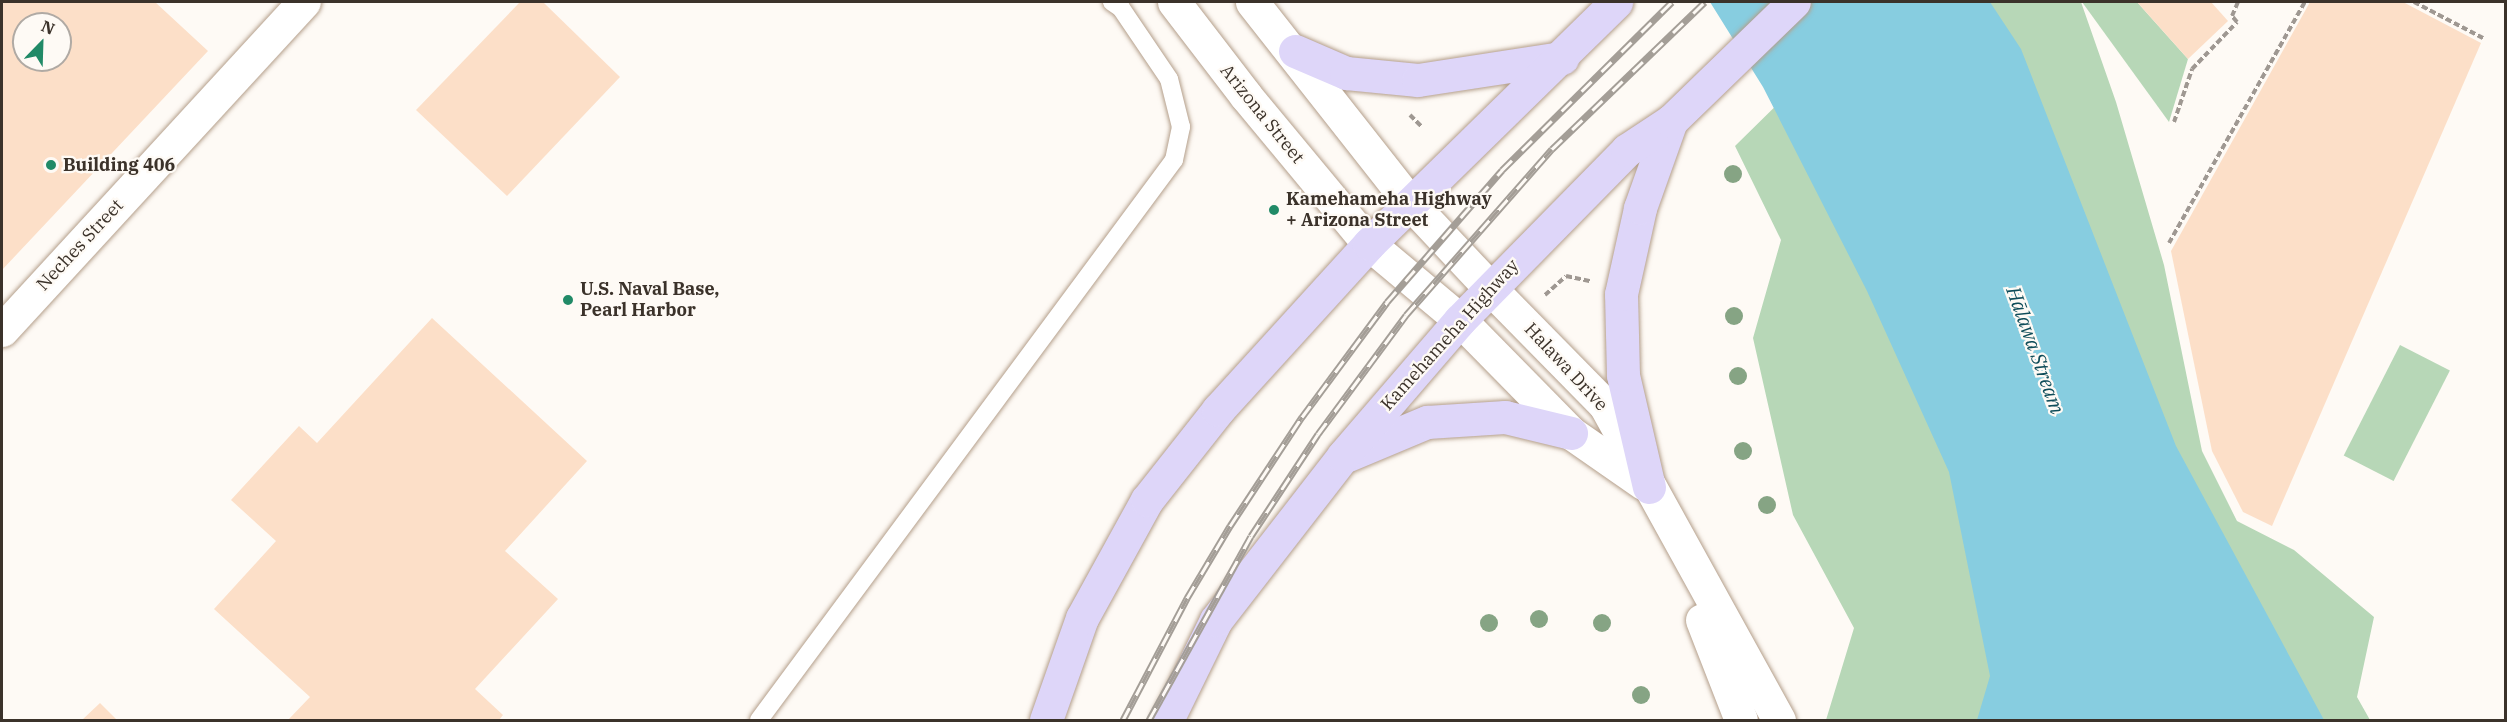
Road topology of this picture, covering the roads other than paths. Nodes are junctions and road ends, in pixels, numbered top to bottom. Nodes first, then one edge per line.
1 (304, 2) edge
2 (1112, 2) edge
3 (1174, 2) edge
4 (1252, 2) edge
5 (1794, 2) edge
6 (1614, 4) edge
7 (1294, 51) junction
8 (1562, 58) junction
9 (1671, 121) junction
10 (1412, 204) junction
11 (1369, 244) junction
12 (1489, 287) junction
13 (1460, 320) junction
14 (2, 330) edge
15 (1571, 433) junction
16 (1343, 456) junction
17 (1650, 487) junction
18 (1674, 536) junction
19 (759, 720) edge
20 (1046, 720) edge
21 (1167, 720) edge
22 (1740, 720) edge
23 (1779, 720) edge

1 - 14 street, Neches Street
2 - 19 lane
3 - 11 street, Arizona Street
4 - 7 street
5 - 9 main road, Kamehameha Highway
6 - 8 main road
7 - 8 main road
7 - 10 street
8 - 10 main road
9 - 12 main road, Kamehameha Highway
9 - 17 main road
10 - 11 main road
10 - 12 street
11 - 13 street, Arizona Street
11 - 20 main road
12 - 13 main road, Kamehameha Highway
12 - 17 street, Halawa Drive
13 - 15 street, Halawa Drive
13 - 16 main road, Kamehameha Highway
15 - 16 main road
15 - 17 street, Halawa Drive
16 - 21 main road, Kamehameha Highway
17 - 18 street, Halawa Drive
18 - 22 street, Halawa Drive
18 - 23 street, Halawa Drive

